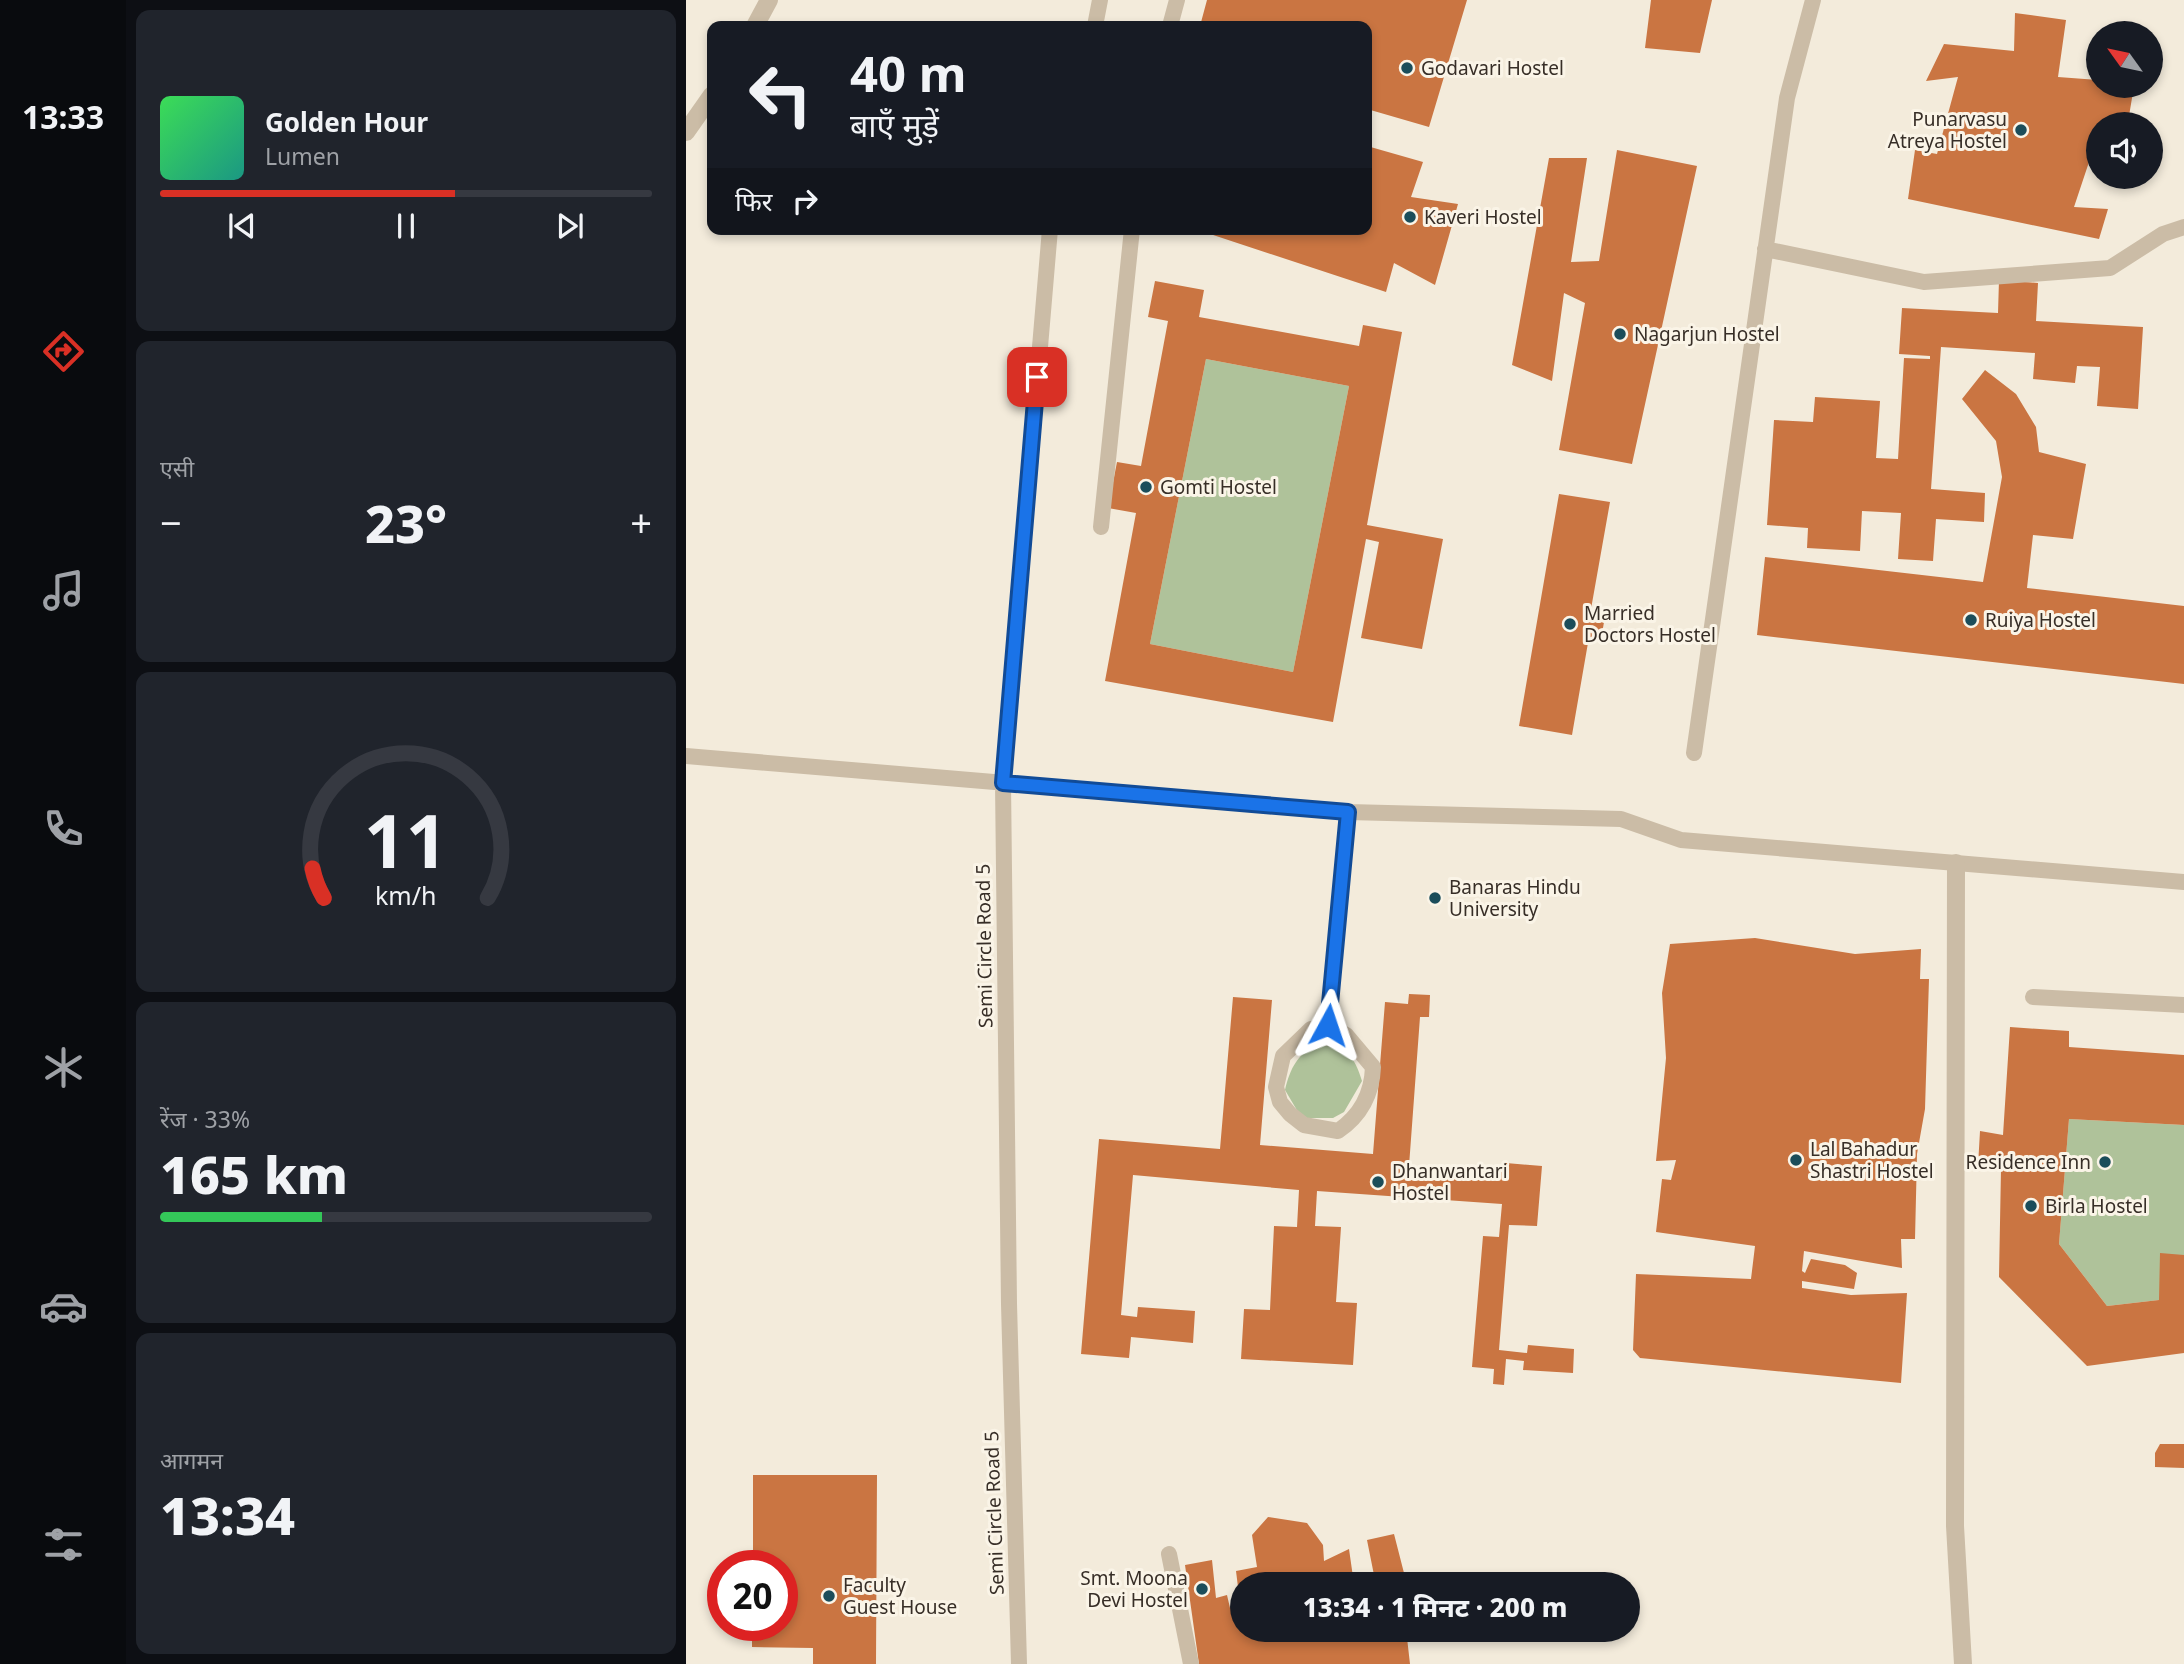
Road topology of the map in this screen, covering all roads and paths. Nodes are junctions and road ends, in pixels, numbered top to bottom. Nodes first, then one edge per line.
1 (769, 0) edge
2 (1100, 0) edge
3 (1177, 0) edge
4 (1813, 0) edge
5 (758, 21) edge
6 (1096, 21) edge
7 (1171, 21) edge
8 (707, 102) edge
9 (686, 132) edge
10 (2184, 227) edge
11 (1049, 235) edge
12 (1131, 235) edge
13 (1765, 249) junction
14 (1101, 527) dead end
15 (1694, 753) dead end
16 (686, 756) edge
17 (1003, 783) junction
18 (1348, 812) junction
19 (1956, 863) junction
20 (2184, 882) edge
21 (2033, 997) dead end
22 (2184, 1005) edge
23 (1328, 1025) junction
24 (1169, 1554) dead end
25 (1019, 1664) edge
26 (1191, 1664) edge
27 (1963, 1664) edge

1 - 5 street
2 - 6 lane
3 - 7 lane
4 - 13 lane
8 - 9 street
10 - 13 lane
11 - 17 lane, Semi Circle Road 5
12 - 14 lane
13 - 15 lane
16 - 17 lane
17 - 18 lane
17 - 25 lane, Semi Circle Road 5
18 - 19 lane
18 - 23 lane
19 - 20 lane
19 - 27 street
21 - 22 lane
23 - 23 lane
24 - 26 lane

